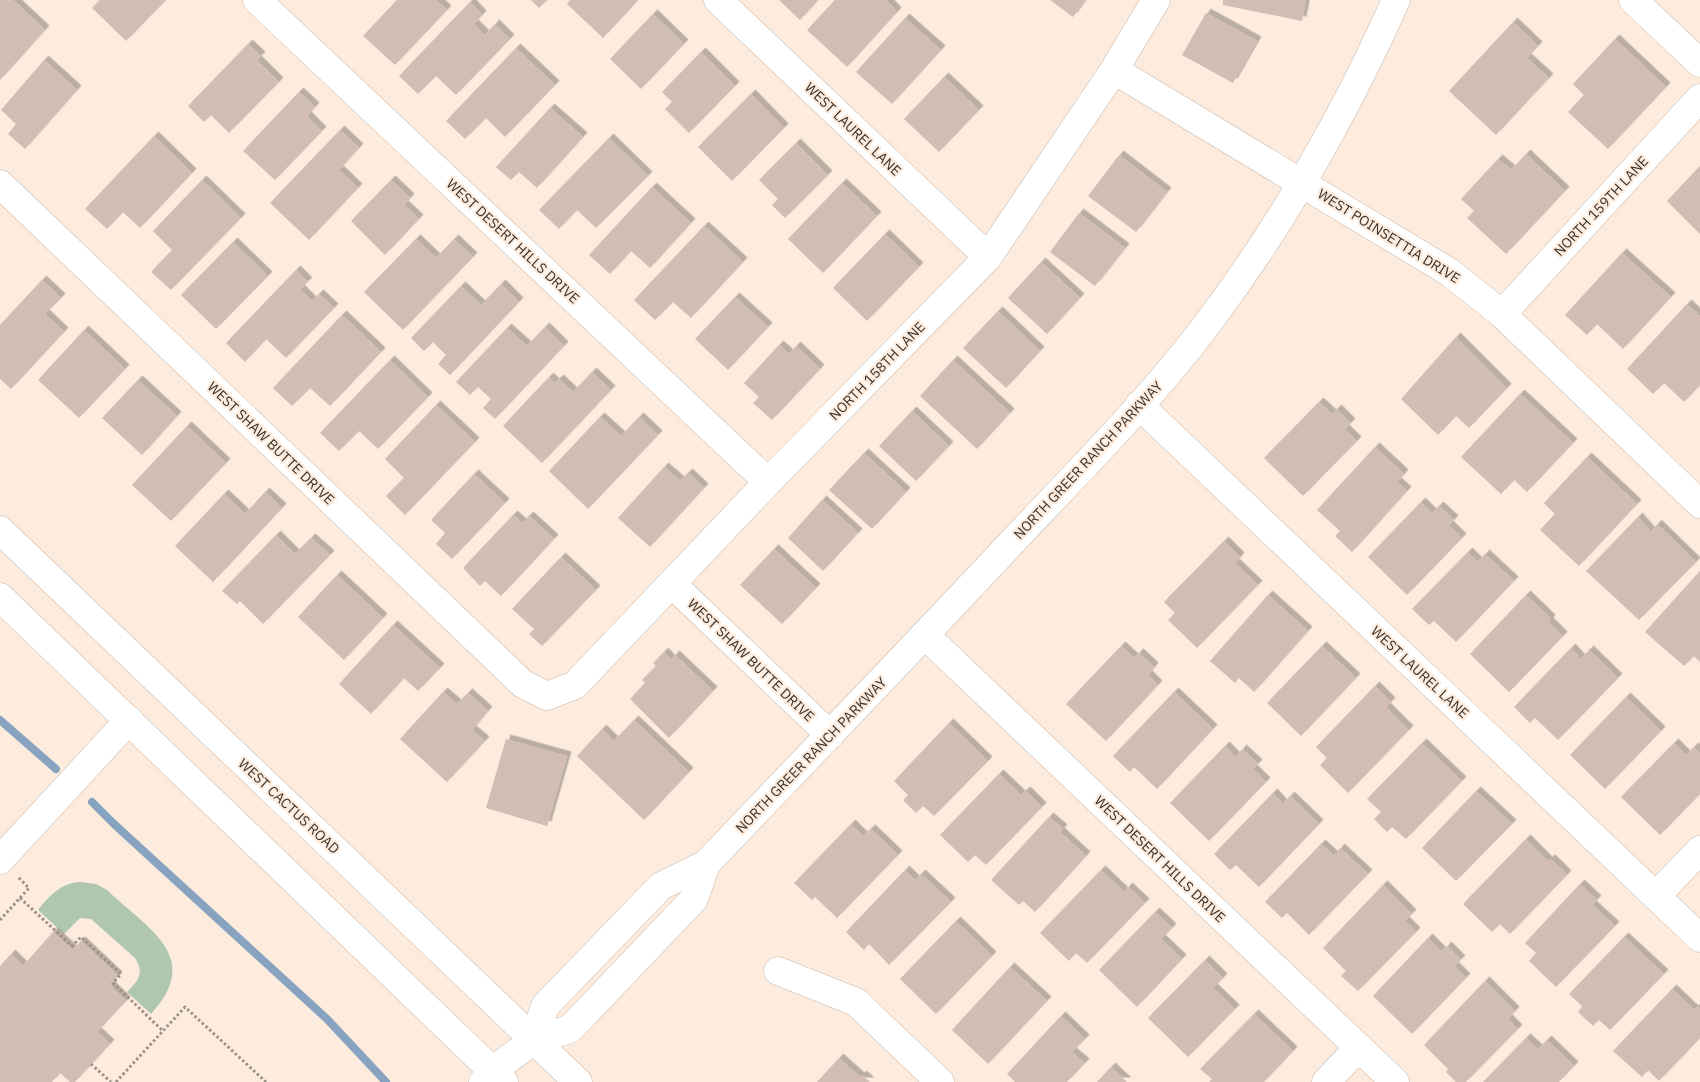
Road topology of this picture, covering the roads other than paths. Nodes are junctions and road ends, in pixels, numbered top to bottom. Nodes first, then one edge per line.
1 (257, 0) edge
2 (718, 0) edge
3 (1156, 0) edge
4 (1396, 0) edge
5 (1633, 0) edge
6 (1700, 63) edge
7 (1114, 70) junction
8 (1700, 98) edge
9 (1302, 182) junction
10 (0, 184) edge
11 (988, 258) junction
12 (1502, 314) junction
13 (1139, 405) junction
14 (768, 482) junction
15 (1700, 504) edge
16 (0, 530) edge
17 (672, 584) junction
18 (0, 597) edge
19 (925, 635) junction
20 (547, 696) joint
21 (129, 720) junction
22 (830, 735) junction
23 (1700, 850) edge
24 (0, 860) edge
25 (1656, 896) junction
26 (1700, 938) edge
27 (778, 972) dead end
28 (534, 1040) junction
29 (1359, 1047) junction
30 (493, 1079) edge
31 (578, 1082) edge
32 (940, 1082) edge
33 (1326, 1082) edge
34 (1395, 1082) edge

1 - 14 street, WEST DESERT HILLS DRIVE
2 - 11 street, WEST LAUREL LANE
3 - 7 street, NORTH 158TH LANE
4 - 9 street, NORTH GREER RANCH PARKWAY
5 - 6 street
7 - 9 street, WEST POINSETTIA DRIVE
7 - 11 street, NORTH 158TH LANE
8 - 12 street, NORTH 159TH LANE
9 - 12 street, WEST POINSETTIA DRIVE
9 - 13 street, NORTH GREER RANCH PARKWAY
10 - 20 street, WEST SHAW BUTTE DRIVE
11 - 14 street, NORTH 158TH LANE
12 - 15 street, WEST POINSETTIA DRIVE
13 - 19 street, NORTH GREER RANCH PARKWAY
13 - 25 street, WEST LAUREL LANE
14 - 17 street, NORTH 158TH LANE
16 - 28 street, WEST CACTUS ROAD
17 - 20 street, NORTH 158TH LANE
17 - 22 street, WEST SHAW BUTTE DRIVE
18 - 21 street
19 - 22 street, NORTH GREER RANCH PARKWAY
19 - 29 street, WEST DESERT HILLS DRIVE
21 - 24 street
21 - 30 street
22 - 28 street, NORTH GREER RANCH PARKWAY
23 - 25 street
25 - 26 street, WEST LAUREL LANE
27 - 32 street
28 - 30 street
28 - 31 street, WEST CACTUS ROAD
29 - 33 street
29 - 34 street, WEST DESERT HILLS DRIVE

